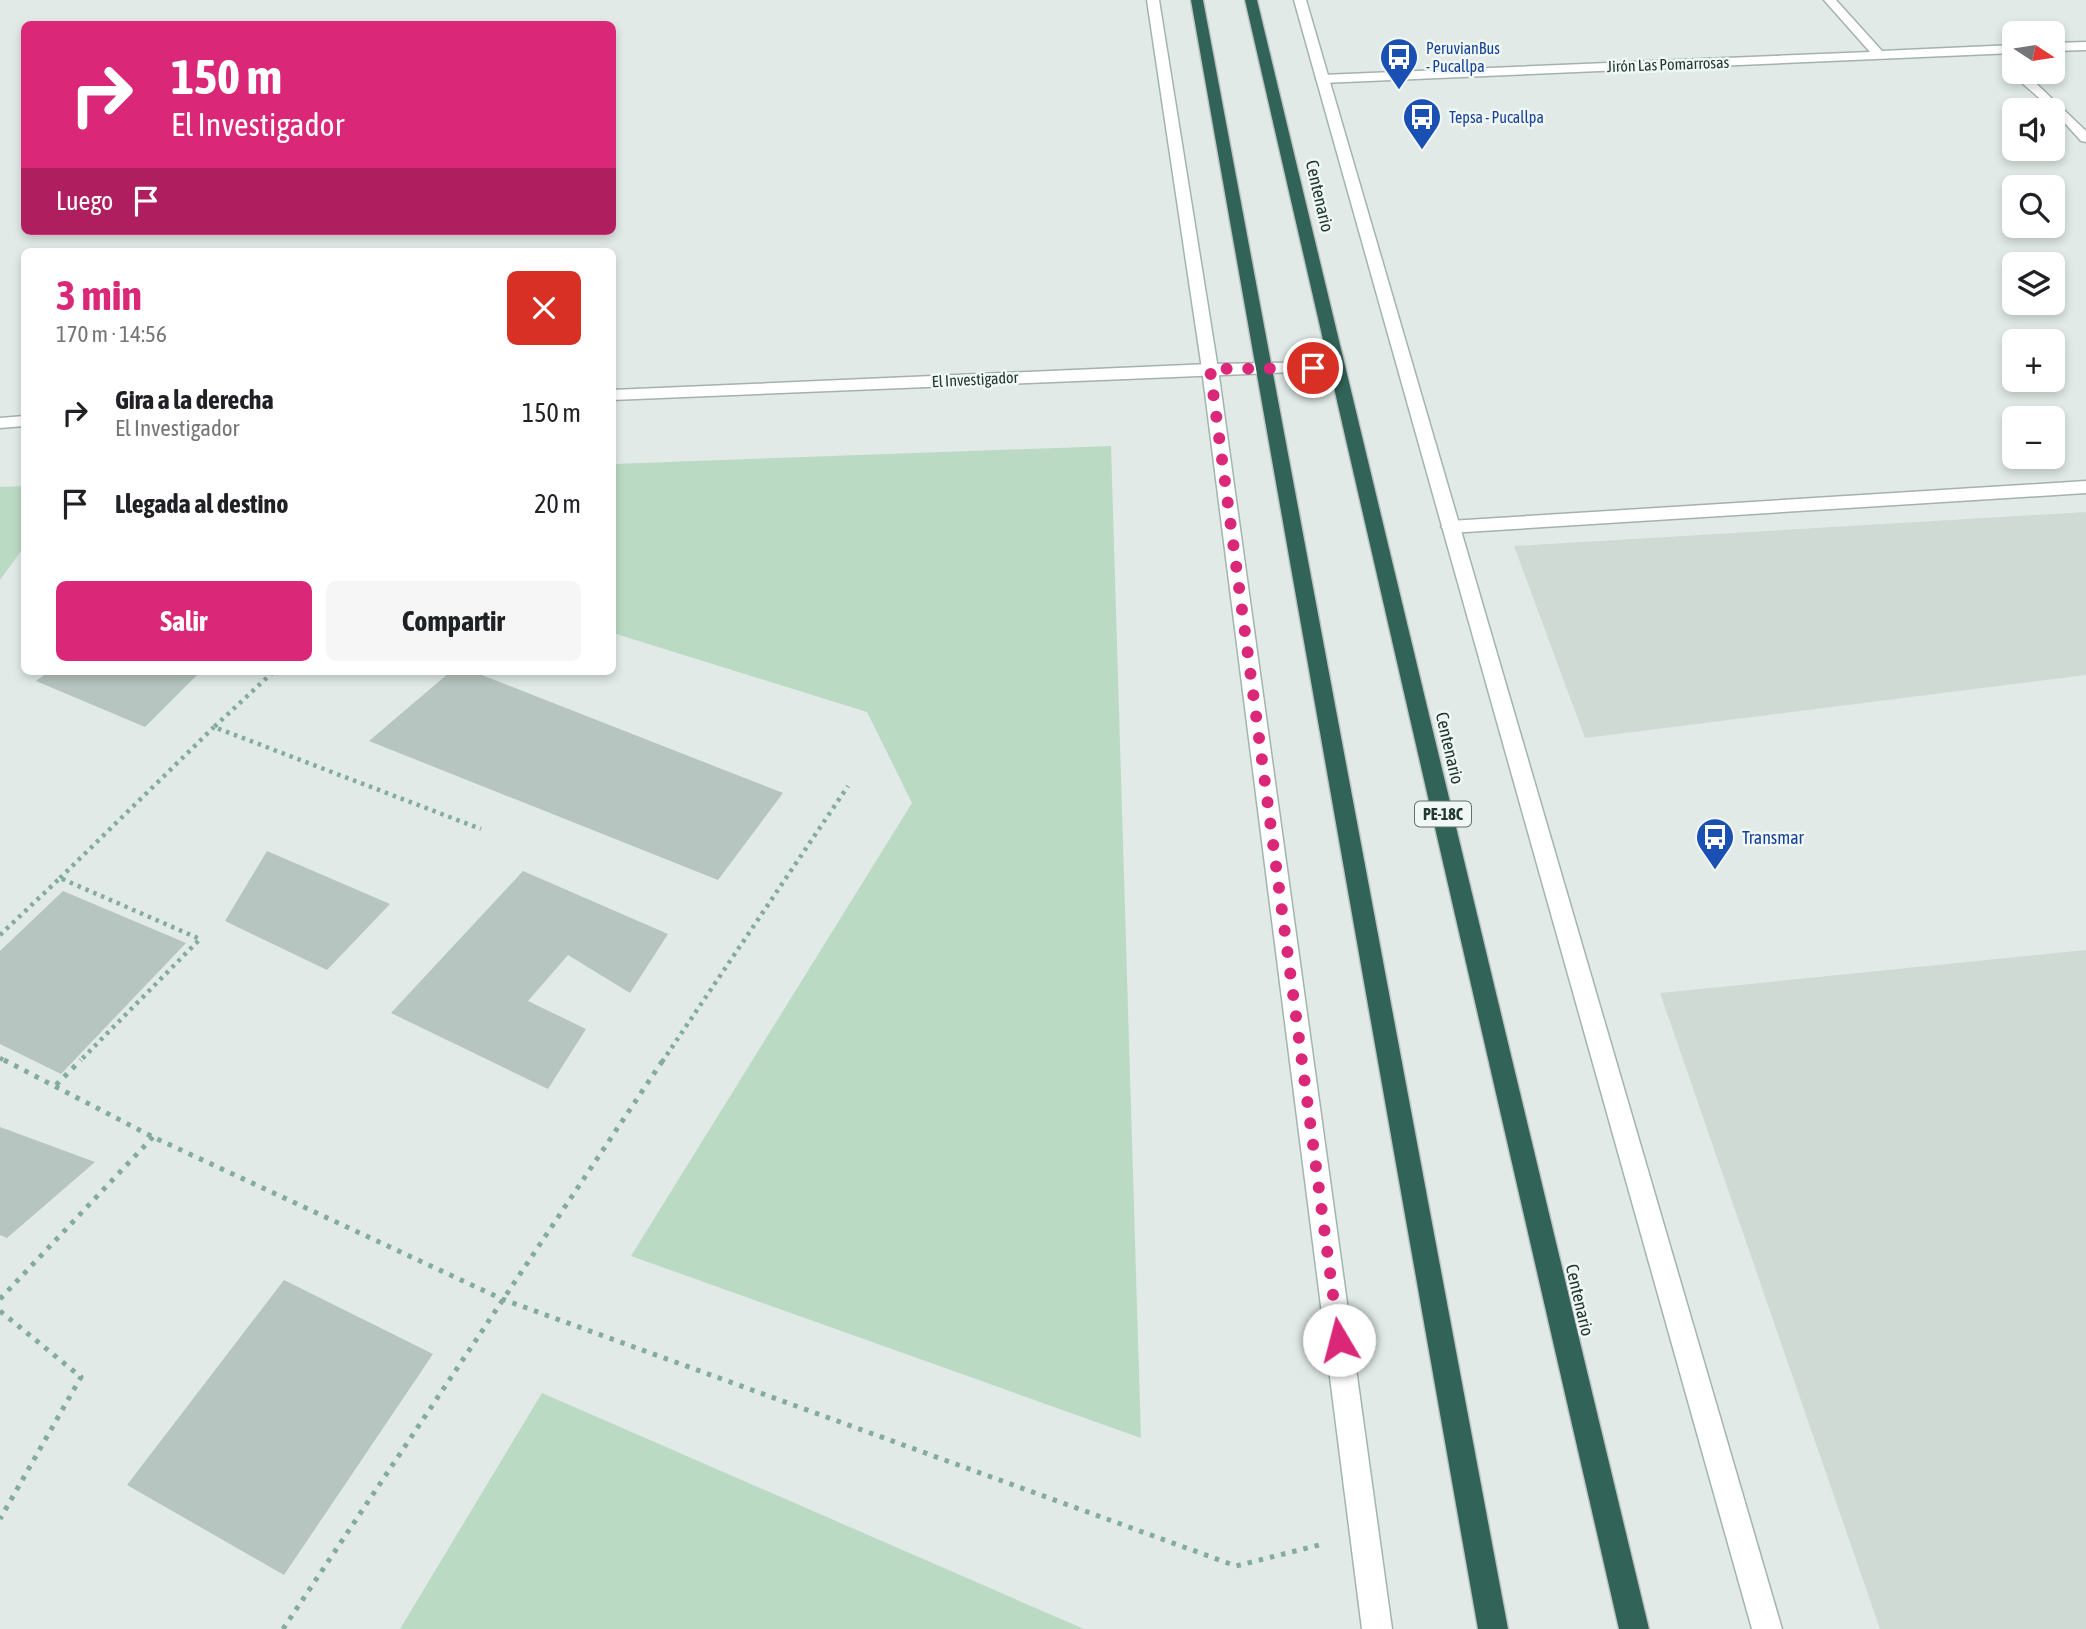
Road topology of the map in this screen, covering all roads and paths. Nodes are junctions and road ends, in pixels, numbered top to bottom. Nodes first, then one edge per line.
1 (1153, 0) edge
2 (1198, 0) edge
3 (1251, 0) edge
4 (1300, 0) edge
5 (1830, 0) edge
6 (2086, 46) edge
7 (2065, 47) edge
8 (1994, 50) junction
9 (2002, 50) edge
10 (1879, 55) junction
11 (2002, 57) edge
12 (1322, 79) junction
13 (2030, 84) edge
14 (2086, 138) edge
15 (1337, 367) junction
16 (1210, 369) junction
17 (1264, 369) junction
18 (616, 395) edge
19 (21, 421) edge
20 (0, 423) edge
21 (2086, 487) edge
22 (1450, 527) junction
23 (270, 675) edge
24 (214, 727) junction
25 (848, 786) dead end
26 (481, 830) dead end
27 (60, 878) junction
28 (0, 935) edge
29 (0, 1058) edge
30 (56, 1085) junction
31 (153, 1137) junction
32 (502, 1298) junction
33 (0, 1299) edge
34 (0, 1311) edge
35 (0, 1519) edge
36 (1364, 1534) junction
37 (284, 1629) edge
38 (1377, 1629) edge
39 (1493, 1629) edge
40 (1634, 1629) edge
41 (1767, 1629) edge

1 - 16 street
2 - 17 highway
3 - 15 highway, Centenario / PE-18C
4 - 12 street
5 - 10 street
6 - 7 street
8 - 9 street, Jirón Las Pomarrosas
8 - 10 street, Jirón Las Pomarrosas
8 - 11 street
10 - 12 street, Jirón Las Pomarrosas
12 - 22 street
13 - 14 street
15 - 17 street, El Investigador
15 - 40 highway, Centenario / PE-18C
16 - 17 street, El Investigador
16 - 18 street, El Investigador
16 - 36 street
17 - 39 highway
19 - 20 street
21 - 22 street
22 - 41 street
23 - 24 path
24 - 26 path
24 - 27 path
25 - 32 path
27 - 28 path
27 - 30 path
29 - 30 path
30 - 31 path
31 - 32 path
31 - 33 path
32 - 36 path
32 - 37 path
34 - 35 path
36 - 38 street

